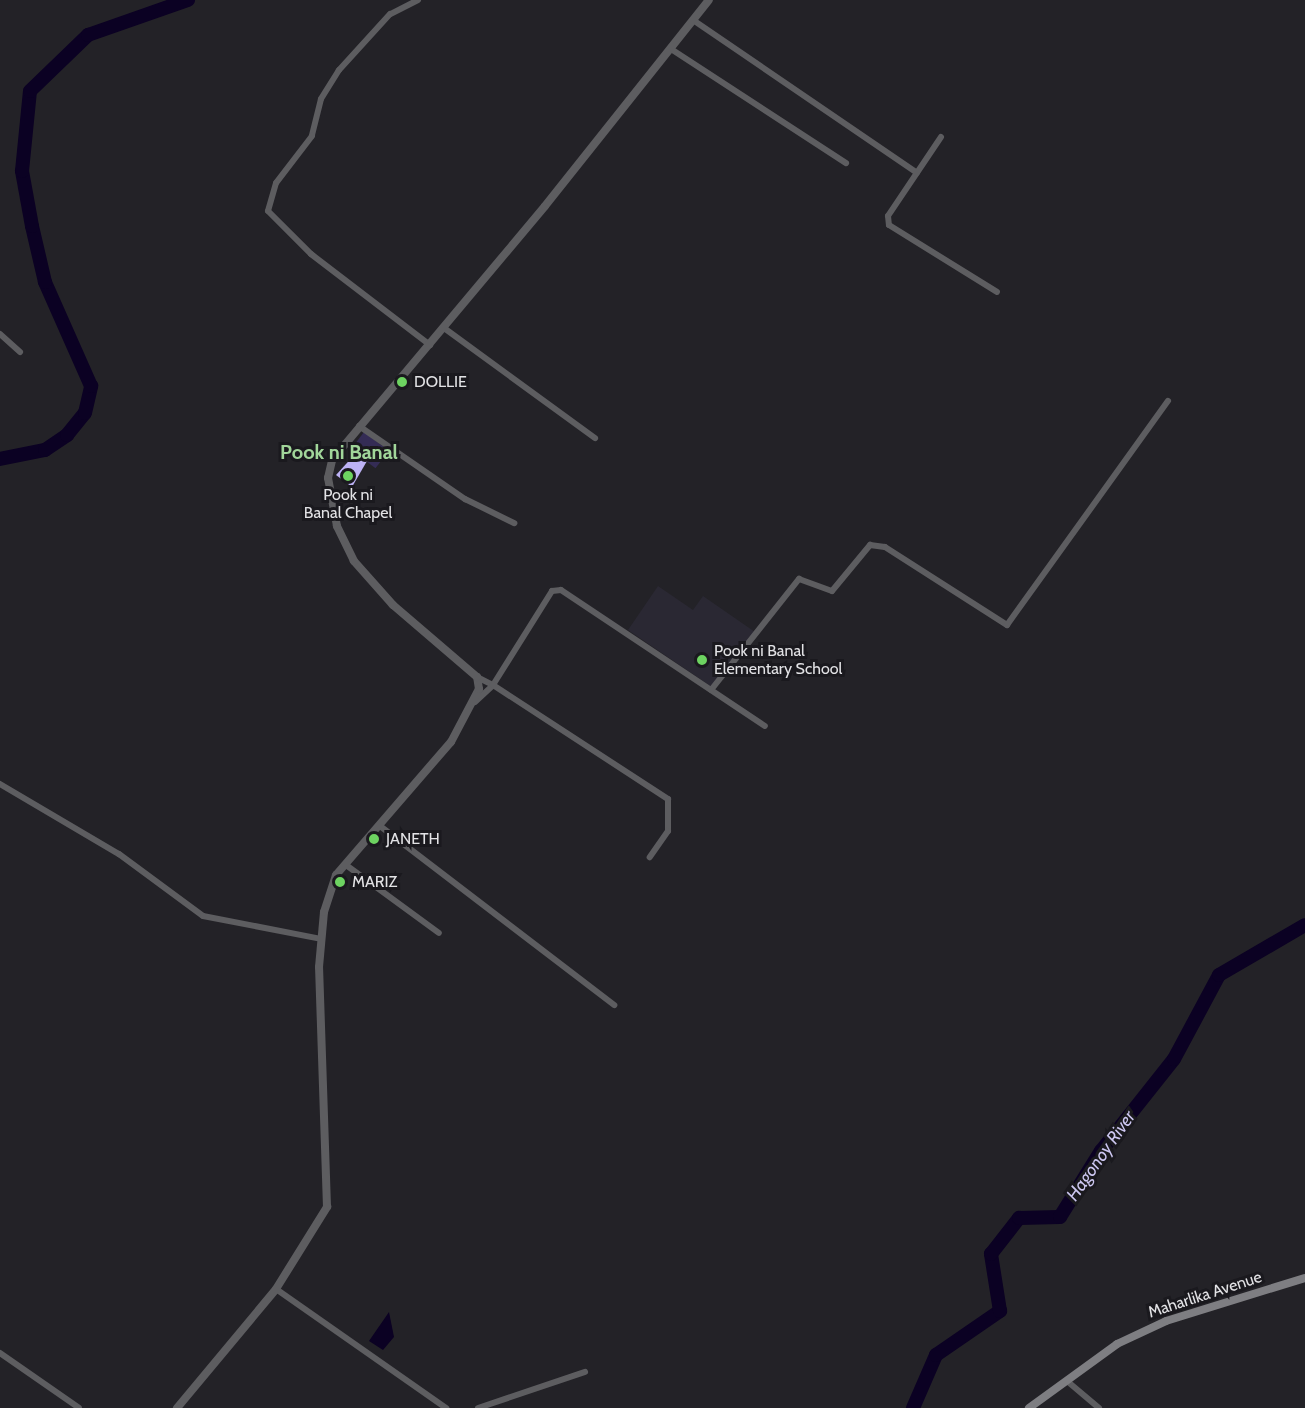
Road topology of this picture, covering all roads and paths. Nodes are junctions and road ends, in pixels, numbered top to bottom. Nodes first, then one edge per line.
1 (418, 0) edge
2 (708, 0) edge
3 (693, 20) junction
4 (671, 49) junction
5 (941, 137) dead end
6 (846, 164) dead end
7 (917, 173) junction
8 (997, 292) dead end
9 (444, 328) junction
10 (0, 334) edge
11 (430, 345) junction
12 (20, 352) dead end
13 (1168, 401) dead end
14 (359, 426) junction
15 (595, 438) dead end
16 (514, 523) dead end
17 (477, 677) junction
18 (493, 685) junction
19 (711, 690) junction
20 (475, 702) junction
21 (765, 726) dead end
22 (0, 784) edge
23 (380, 826) junction
24 (650, 857) dead end
25 (345, 865) junction
26 (439, 933) dead end
27 (321, 939) junction
28 (614, 1005) dead end
29 (1305, 1278) edge
30 (276, 1289) junction
31 (0, 1353) edge
32 (585, 1372) dead end
33 (1067, 1381) junction
34 (79, 1408) edge
35 (177, 1408) edge
36 (446, 1408) edge
37 (478, 1408) edge
38 (1029, 1408) edge
39 (1099, 1408) edge

1 - 11 street
2 - 3 street
3 - 4 street
3 - 7 street
4 - 6 street
4 - 9 street
5 - 7 street
7 - 8 street
9 - 11 street
9 - 15 street
10 - 12 street
11 - 14 street
13 - 19 street
14 - 16 street
14 - 17 street
17 - 18 street
17 - 20 street
18 - 19 street
18 - 20 street
18 - 24 street
19 - 21 street
20 - 23 street
22 - 27 street
23 - 25 street
23 - 28 street
25 - 26 street
25 - 27 street
27 - 30 street
29 - 33 main road, Maharlika Avenue
30 - 35 street
30 - 36 street
31 - 34 street
32 - 37 street
33 - 38 main road, Maharlika Avenue
33 - 39 street

